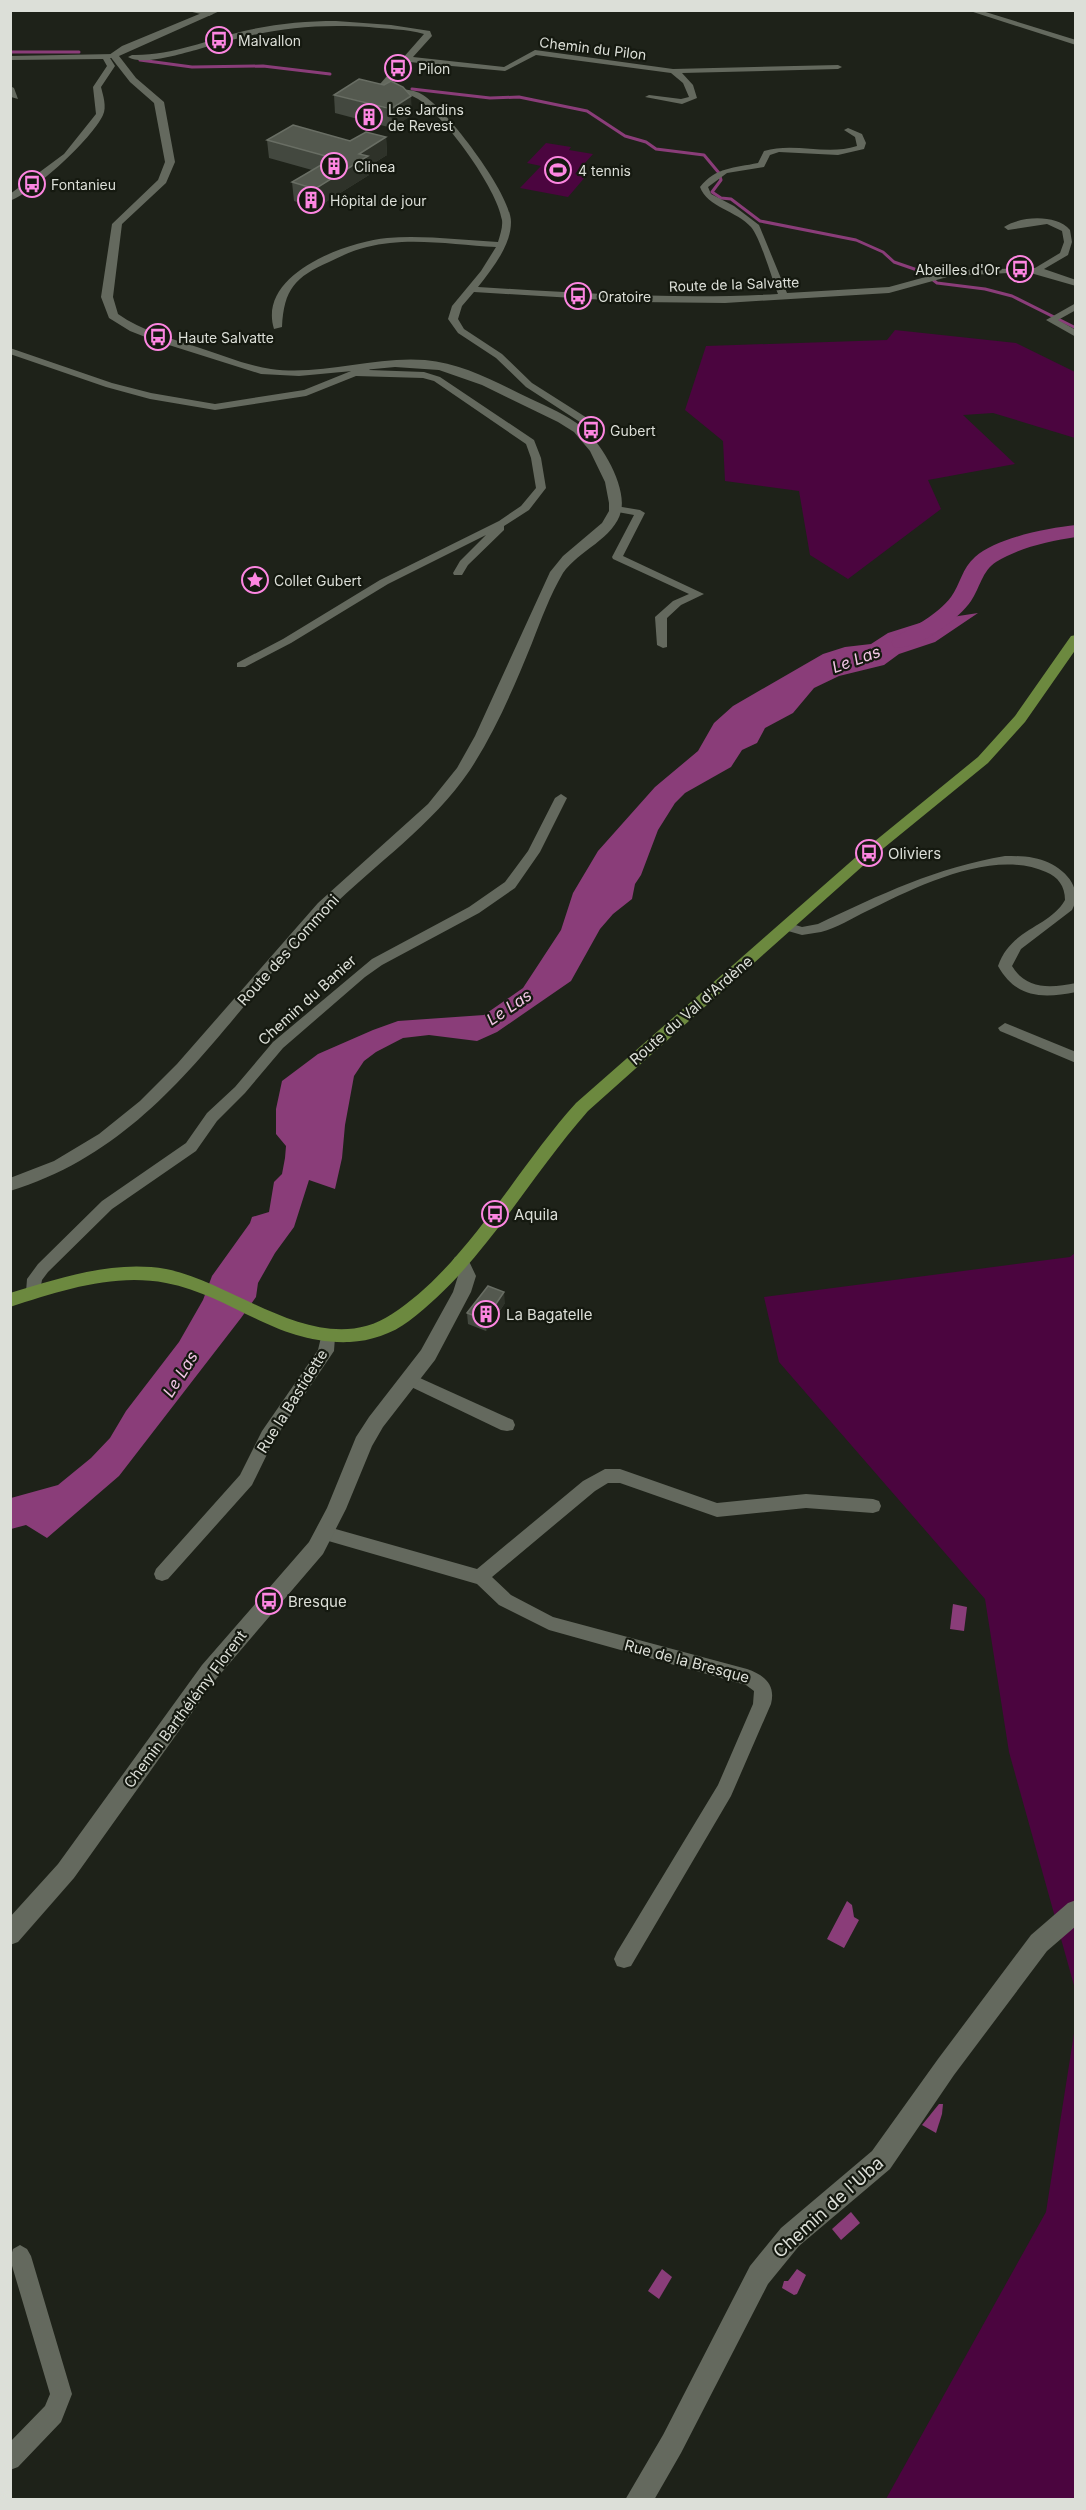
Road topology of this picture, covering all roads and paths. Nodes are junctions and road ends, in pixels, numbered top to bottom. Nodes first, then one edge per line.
1 (187, 10) edge
2 (970, 10) edge
3 (214, 12) edge
4 (1076, 43) edge
5 (122, 56) junction
6 (10, 58) edge
7 (407, 59) junction
8 (838, 67) dead end
9 (673, 71) junction
10 (10, 88) edge
11 (15, 97) dead end
12 (649, 97) dead end
13 (848, 130) dead end
14 (10, 199) edge
15 (1008, 227) dead end
16 (501, 246) junction
17 (1038, 270) junction
18 (1076, 283) edge
19 (472, 289) junction
20 (783, 296) junction
21 (1076, 306) edge
22 (277, 327) dead end
23 (1076, 334) edge
24 (10, 351) edge
25 (374, 364) junction
26 (358, 374) junction
27 (584, 435) junction
28 (616, 509) junction
29 (503, 523) junction
30 (458, 573) dead end
31 (1076, 639) edge
32 (663, 645) dead end
33 (241, 665) dead end
34 (561, 798) dead end
35 (786, 926) junction
36 (1076, 987) edge
37 (1005, 1028) dead end
38 (1076, 1058) edge
39 (10, 1185) edge
40 (461, 1262) junction
41 (34, 1292) junction
42 (10, 1300) edge
43 (327, 1337) junction
44 (411, 1380) junction
45 (507, 1425) dead end
46 (873, 1506) dead end
47 (325, 1533) junction
48 (162, 1574) dead end
49 (480, 1577) junction
50 (1076, 1911) edge
51 (10, 1934) edge
52 (624, 1959) dead end
53 (20, 2256) dead end
54 (10, 2459) edge
55 (638, 2499) edge

1 - 3 street
2 - 4 street
3 - 5 street
5 - 6 street
5 - 7 street
5 - 14 street
5 - 25 street
7 - 9 street, Chemin du Pilon
7 - 16 street
8 - 9 street, Chemin du Pilon
9 - 12 street
10 - 11 street
13 - 20 street
15 - 17 street
16 - 19 street
16 - 22 street
17 - 18 street, Route de la Salvatte
17 - 20 street, Route de la Salvatte
19 - 20 street, Route de la Salvatte
19 - 27 street
21 - 23 street
24 - 26 street
25 - 26 street
25 - 27 street
26 - 29 street
27 - 28 street
28 - 32 street
28 - 39 street, Route des Commoni
29 - 30 street
29 - 33 street
31 - 35 main road, Route du Val d'Ardène
34 - 41 street, Chemin du Banier
35 - 36 street
35 - 40 main road, Route du Val d'Ardène
37 - 38 street
40 - 43 main road, Route du Val d'Ardène
40 - 44 street, Chemin Barthélémy Florent
41 - 42 main road
41 - 43 main road, Route du Val d'Ardène
43 - 48 street, Rue la Bastidette
44 - 45 street
44 - 47 street, Chemin Barthélémy Florent
46 - 49 street
47 - 49 street, Rue de la Bresque
47 - 51 street, Chemin Barthélémy Florent
49 - 52 street, Rue de la Bresque
50 - 55 street, Chemin de l'Uba
53 - 54 street

